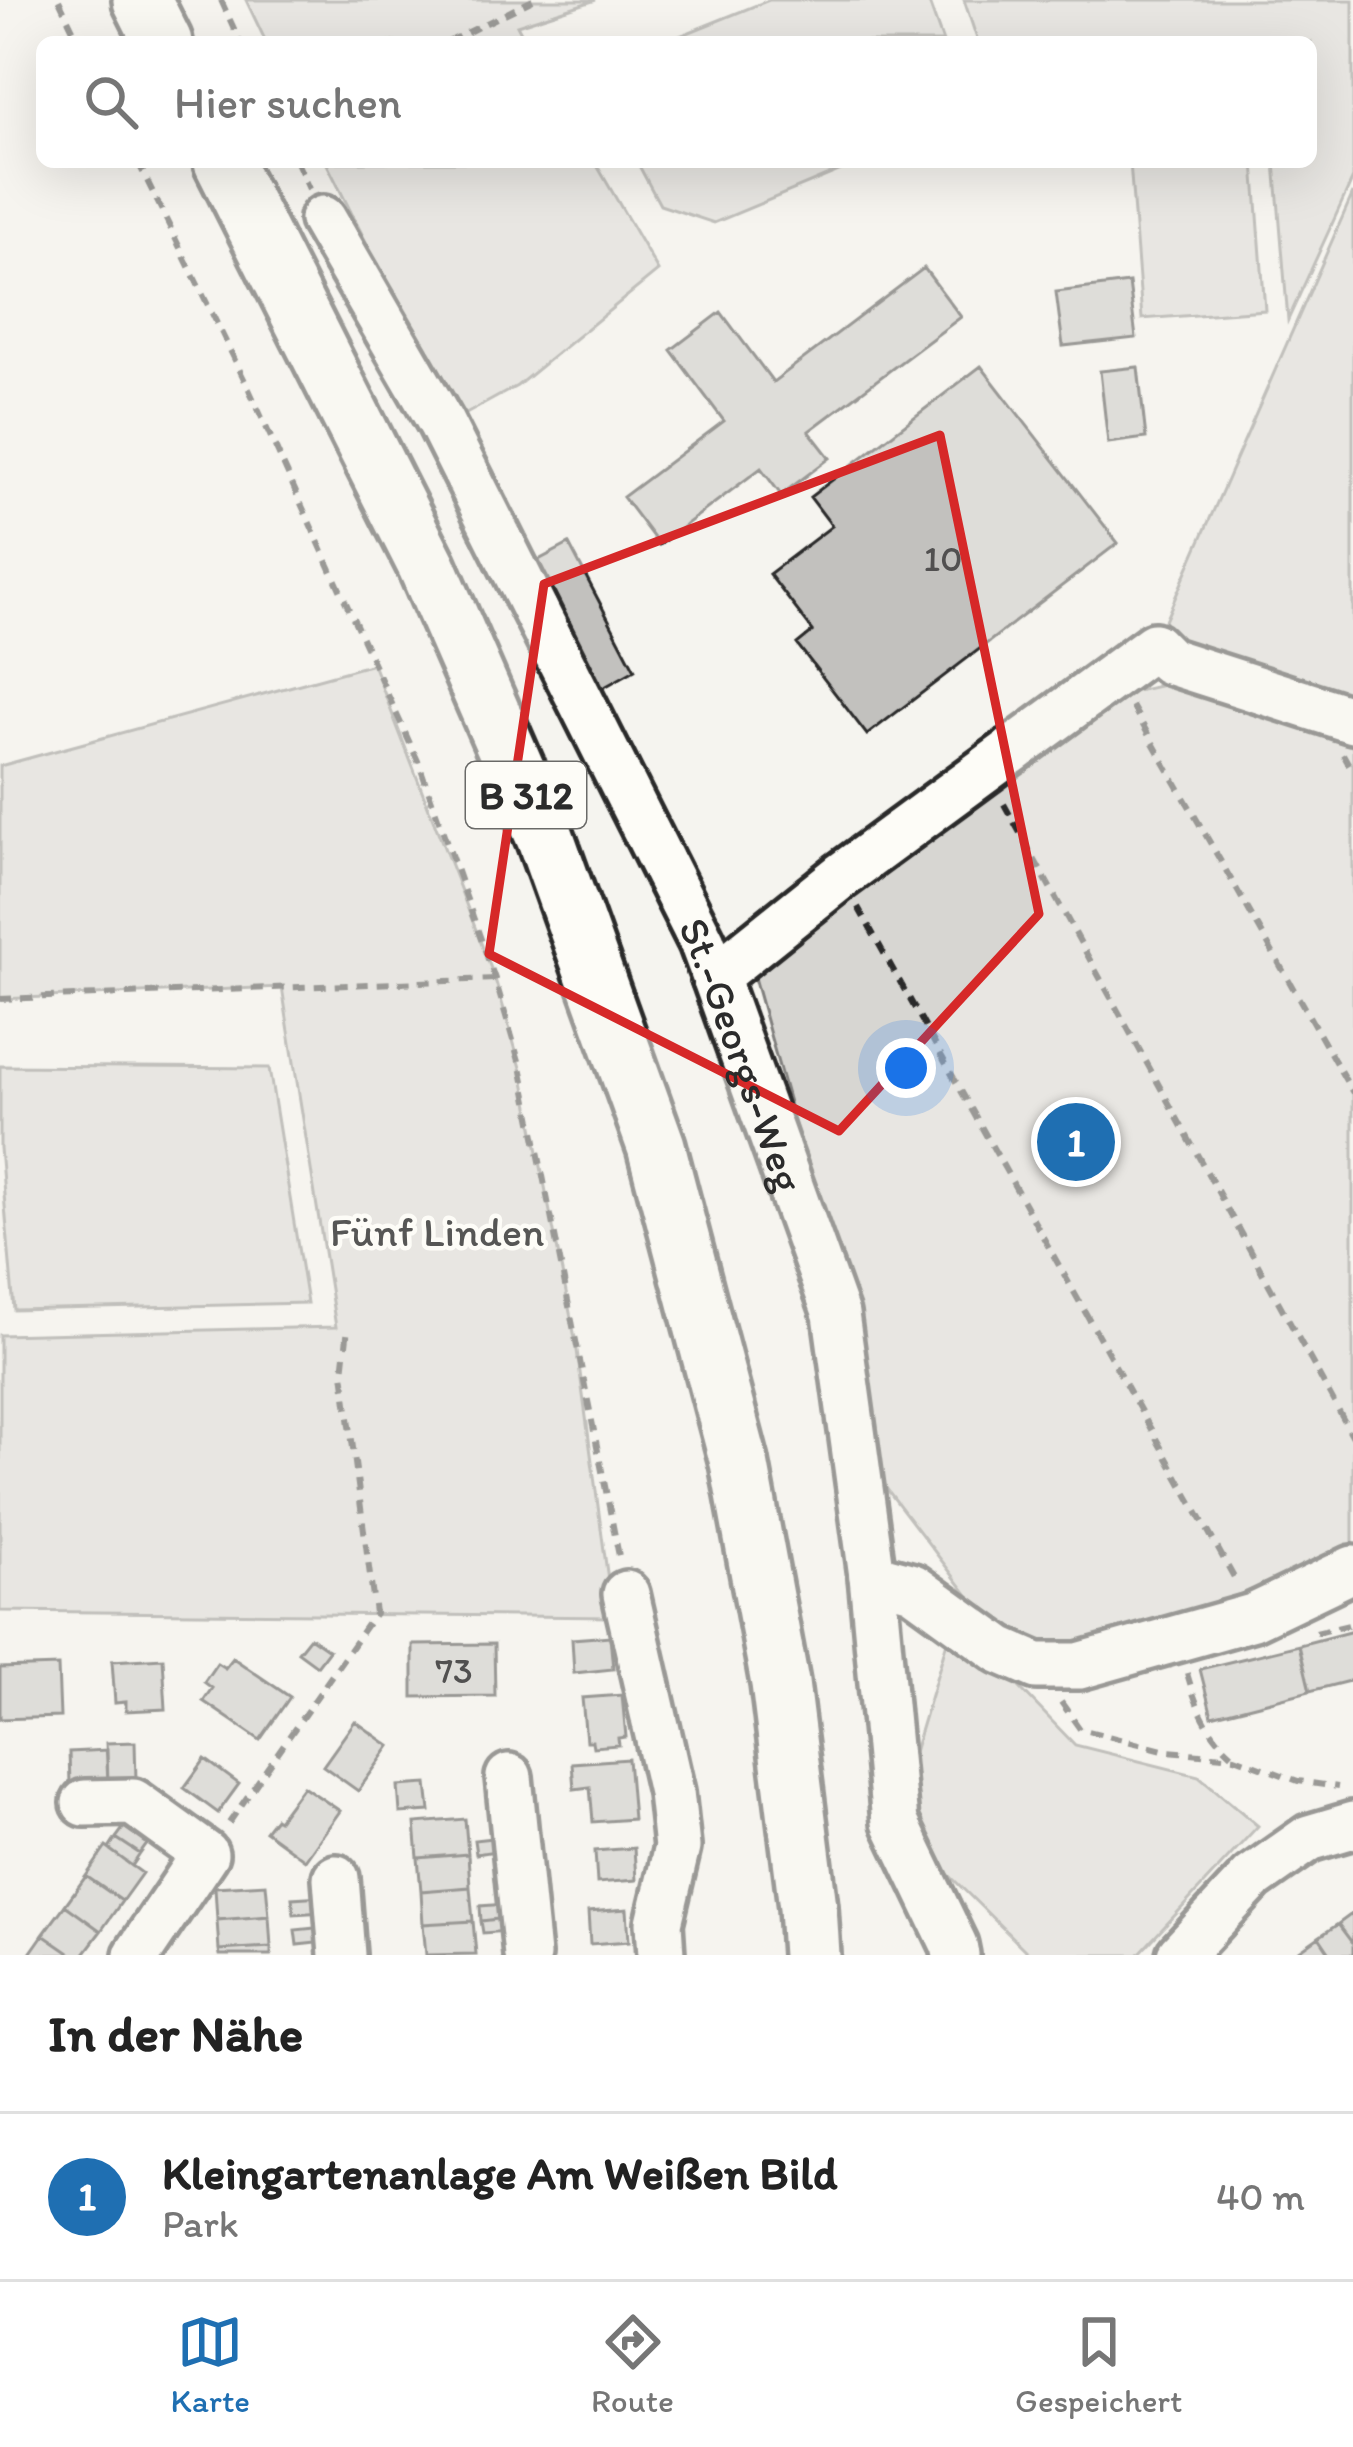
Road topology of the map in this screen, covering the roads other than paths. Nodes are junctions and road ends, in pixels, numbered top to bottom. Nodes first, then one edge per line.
1 (142, 0) edge
2 (160, 36) edge
3 (226, 168) edge
4 (323, 219) dead end
5 (1353, 720) edge
6 (716, 977) junction
7 (1353, 1569) edge
8 (872, 1576) junction
9 (626, 1594) road end
10 (509, 1778) dead end
11 (86, 1803) dead end
12 (1353, 1825) edge
13 (336, 1878) dead end
14 (137, 1955) edge
15 (342, 1955) edge
16 (526, 1955) edge
17 (661, 1955) edge
18 (811, 1955) edge
19 (956, 1955) edge
20 (1180, 1955) edge

1 - 2 main road
3 - 18 main road, B 312
4 - 6 street, St.-Georgs-Weg
5 - 6 street
6 - 8 street, St.-Georgs-Weg
7 - 8 street
8 - 19 street, St.-Georgs-Weg
9 - 17 street
10 - 16 street
11 - 14 street
12 - 20 street
13 - 15 street

